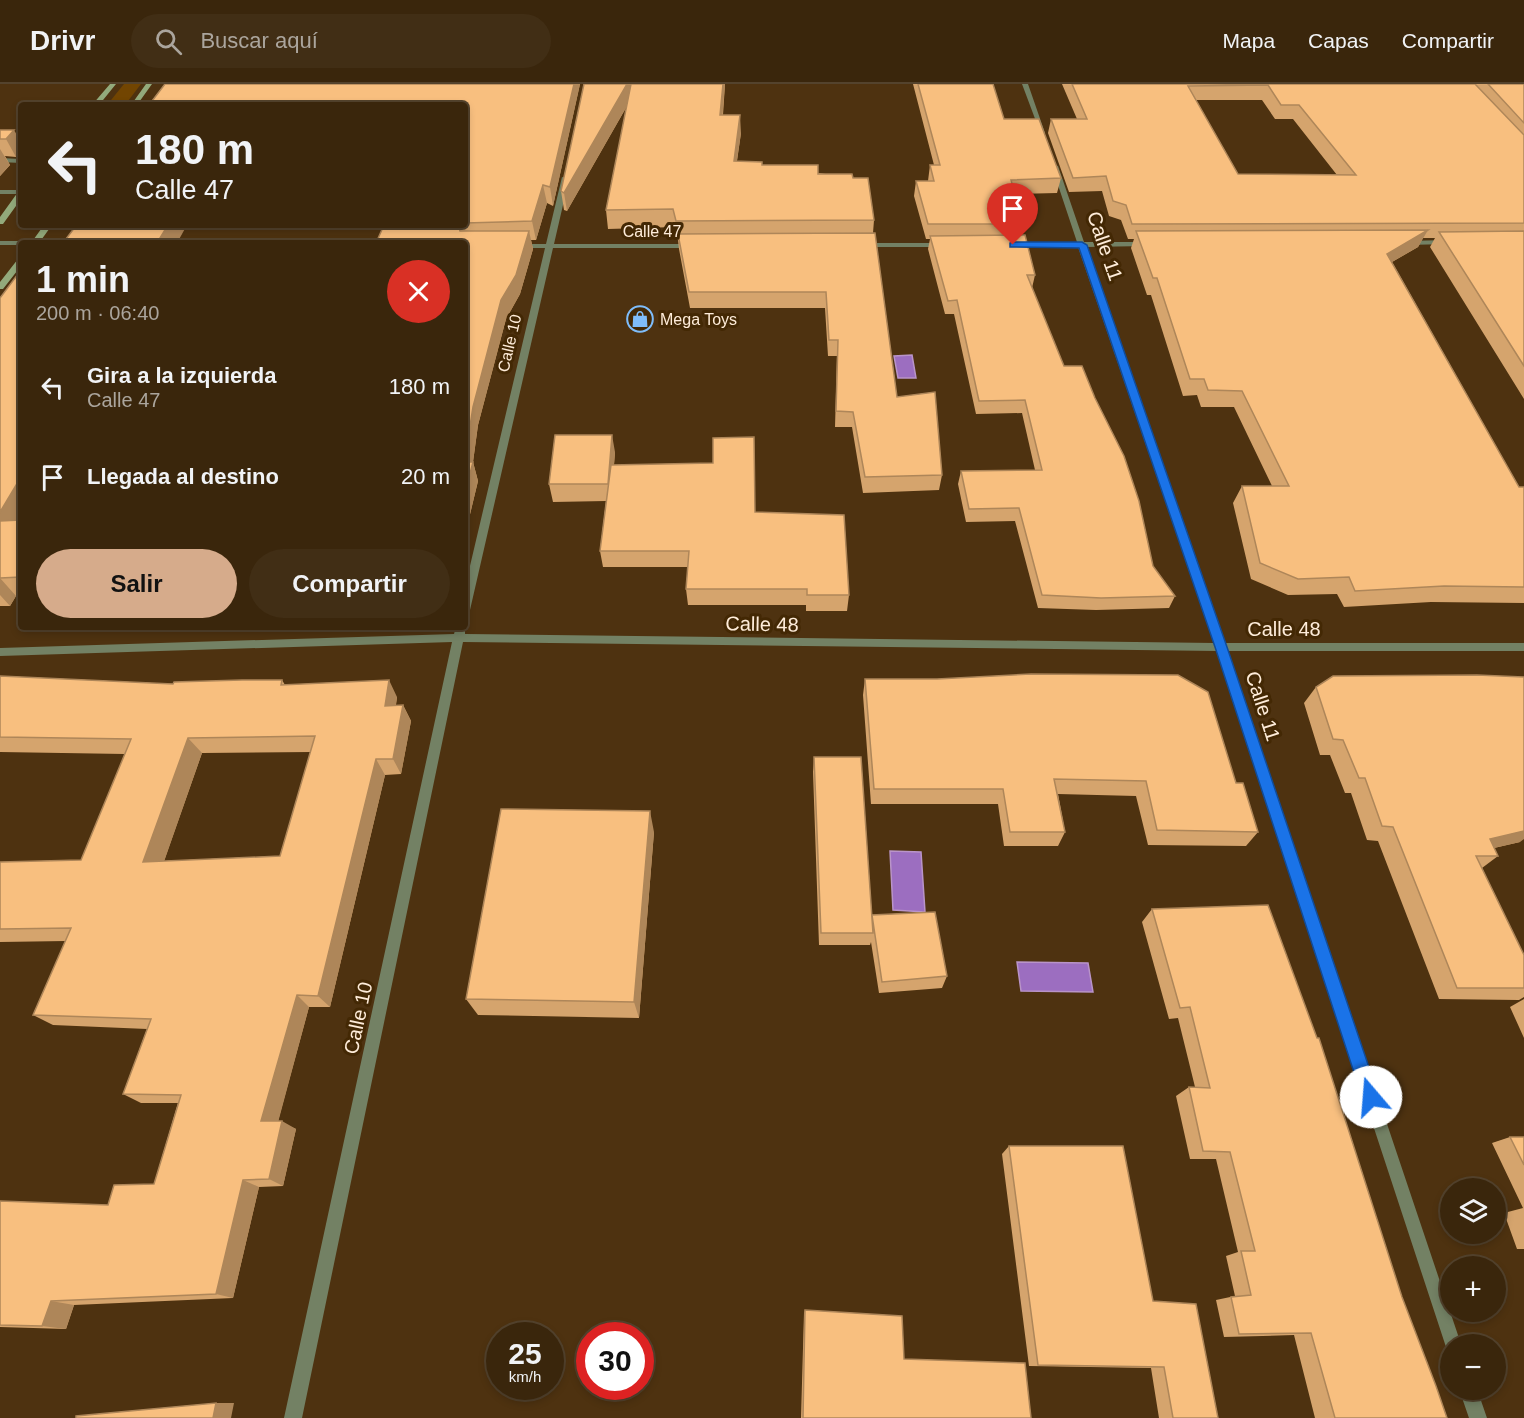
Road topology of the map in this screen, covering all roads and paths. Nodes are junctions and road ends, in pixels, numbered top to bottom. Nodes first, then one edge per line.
1 (113, 84) edge
2 (149, 84) edge
3 (1026, 84) edge
4 (98, 102) edge
5 (136, 102) edge
6 (0, 160) edge
7 (18, 160) edge
8 (568, 165) edge
9 (0, 192) edge
10 (18, 193) edge
11 (18, 197) edge
12 (0, 222) edge
13 (1452, 242) edge
14 (0, 243) edge
15 (18, 243) edge
16 (1393, 243) edge
17 (1154, 244) edge
18 (858, 245) edge
19 (952, 245) edge
20 (999, 245) edge
21 (1082, 245) junction
22 (508, 246) edge
23 (550, 246) junction
24 (704, 246) edge
25 (18, 265) edge
26 (0, 287) edge
27 (468, 597) edge
28 (460, 633) edge
29 (1221, 647) junction
30 (1524, 647) edge
31 (0, 652) edge
32 (1450, 1334) edge
33 (1472, 1400) edge
34 (293, 1418) edge
35 (1478, 1418) edge

1 - 4 main road
2 - 5 main road
3 - 21 street, Calle 11
6 - 7 street
8 - 23 street, Calle 10
9 - 10 street
11 - 12 main road
13 - 16 street
14 - 15 street
17 - 21 street
18 - 19 street
20 - 21 street
21 - 29 street, Calle 11
22 - 23 street, Calle 47
23 - 24 street, Calle 47
23 - 27 street, Calle 10
25 - 26 main road
28 - 29 street, Calle 48
28 - 31 street, Calle 48
28 - 34 street, Calle 10
29 - 30 street, Calle 48
29 - 32 street, Calle 11
33 - 35 street

